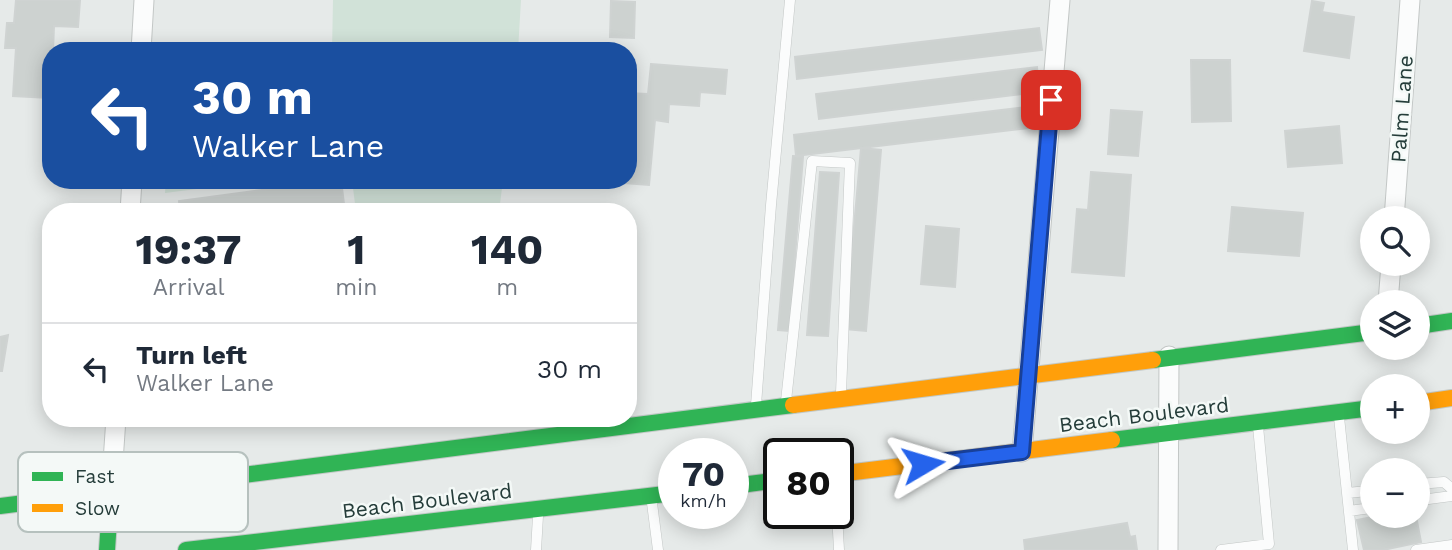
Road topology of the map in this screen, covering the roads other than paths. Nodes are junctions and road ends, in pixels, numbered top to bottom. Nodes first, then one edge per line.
1 (144, 0) edge
2 (790, 0) edge
3 (1060, 0) edge
4 (1410, 0) edge
5 (142, 42) edge
6 (1395, 206) edge
7 (1452, 321) edge
8 (1430, 324) edge
9 (1360, 333) edge
10 (1169, 356) junction
11 (1029, 374) junction
12 (841, 398) junction
13 (1452, 398) edge
14 (1430, 401) edge
15 (785, 405) junction
16 (756, 409) junction
17 (1360, 410) edge
18 (1338, 413) junction
19 (1258, 422) junction
20 (637, 424) edge
21 (115, 427) edge
22 (616, 427) edge
23 (1168, 433) junction
24 (114, 452) edge
25 (1022, 452) junction
26 (854, 472) edge
27 (248, 474) edge
28 (1430, 483) edge
29 (1452, 489) edge
30 (1360, 492) edge
31 (1347, 493) junction
32 (658, 494) edge
33 (651, 495) junction
34 (1452, 496) edge
35 (1430, 499) edge
36 (18, 504) edge
37 (0, 506) edge
38 (538, 509) junction
39 (1360, 510) edge
40 (1349, 511) junction
41 (838, 529) edge
42 (108, 532) edge
43 (302, 543) edge
44 (1452, 545) edge
45 (107, 550) edge
46 (186, 550) edge
47 (536, 550) edge
48 (658, 550) edge
49 (839, 550) edge
50 (1168, 550) edge
51 (1221, 550) edge
52 (1353, 550) edge
53 (1416, 550) edge

1 - 5 street
2 - 16 lane
3 - 11 street
4 - 6 street, Palm Lane
7 - 8 main road
9 - 10 main road
10 - 11 main road
10 - 23 street
11 - 12 main road
11 - 25 street
12 - 15 main road
12 - 15 lane
13 - 14 main road
15 - 16 main road
16 - 20 main road
17 - 18 main road, Beach Boulevard
18 - 19 main road, Beach Boulevard
18 - 31 lane
19 - 23 main road, Beach Boulevard
19 - 51 lane
21 - 24 street
22 - 27 main road
23 - 25 main road, Beach Boulevard
23 - 50 street
25 - 26 main road, Beach Boulevard
28 - 29 lane
30 - 31 lane
31 - 40 lane
32 - 33 main road, Beach Boulevard
33 - 38 main road, Beach Boulevard
33 - 48 lane
34 - 35 lane
36 - 37 main road
38 - 43 main road, Beach Boulevard
38 - 47 lane
39 - 40 lane
40 - 52 lane
41 - 49 lane
42 - 45 main road
43 - 46 main road, Beach Boulevard
44 - 53 lane

